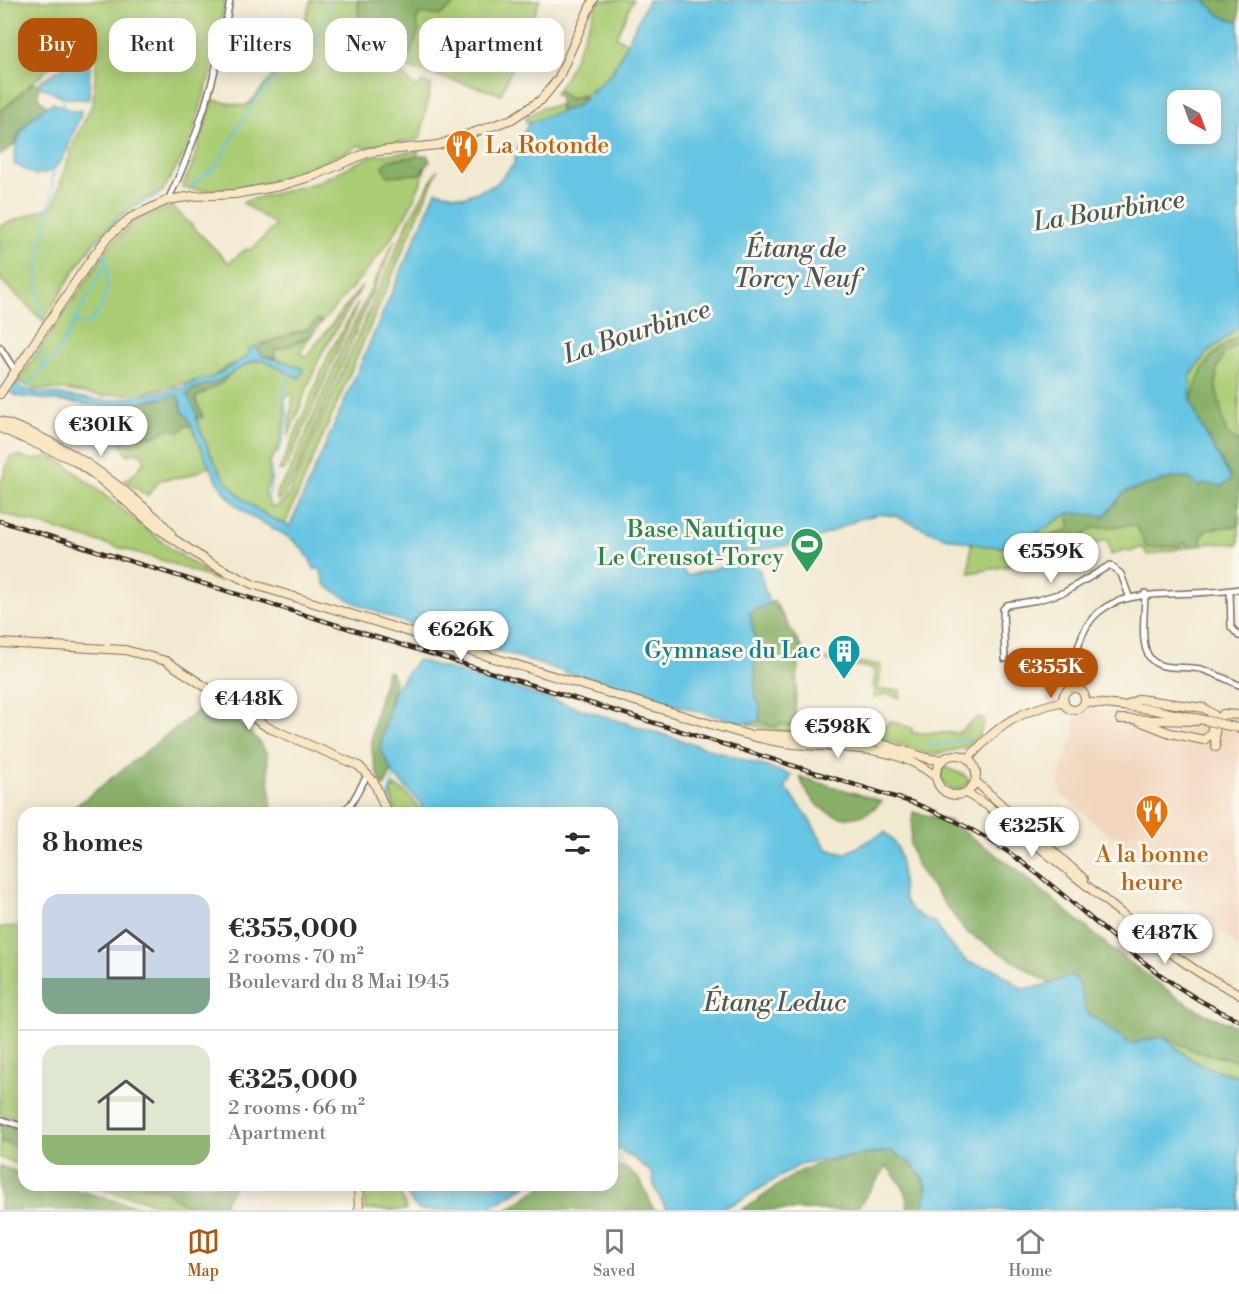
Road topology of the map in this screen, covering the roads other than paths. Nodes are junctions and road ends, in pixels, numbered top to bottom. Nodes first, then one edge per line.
1 (230, 0) edge
2 (593, 0) edge
3 (168, 200) junction
4 (0, 347) edge
5 (16, 372) junction
6 (1, 393) edge
7 (0, 421) edge
8 (0, 428) edge
9 (171, 535) junction
10 (1239, 589) edge
11 (1230, 591) junction
12 (1145, 594) junction
13 (1129, 596) junction
14 (1239, 636) edge
15 (0, 643) edge
16 (1005, 659) dead end
17 (1239, 685) edge
18 (1074, 687) junction
19 (1064, 702) junction
20 (1085, 702) junction
21 (1126, 706) junction
22 (1239, 715) edge
23 (1120, 719) dead end
24 (1137, 720) junction
25 (1209, 721) junction
26 (1239, 728) edge
27 (746, 734) junction
28 (1216, 747) dead end
29 (968, 759) junction
30 (944, 760) junction
31 (368, 774) junction
32 (936, 777) junction
33 (975, 781) junction
34 (966, 793) junction
35 (347, 807) edge
36 (385, 807) edge
37 (1110, 905) junction
38 (1239, 994) edge
39 (0, 1119) edge
40 (18, 1124) edge
41 (358, 1191) edge
42 (359, 1210) edge

1 - 3 street
2 - 3 main road
3 - 5 main road
4 - 5 street
5 - 6 main road
7 - 9 main road
8 - 9 main road
9 - 27 main road
10 - 11 street
11 - 12 street
11 - 14 street
12 - 13 street
12 - 17 street
13 - 16 street
13 - 18 street
15 - 31 main road
18 - 19 main road
18 - 20 main road
19 - 20 main road
19 - 29 main road
20 - 21 main road
21 - 24 main road
21 - 25 main road
22 - 28 main road
23 - 24 main road
24 - 25 main road
25 - 26 main road, bridge
27 - 30 main road
27 - 32 main road
29 - 30 main road
29 - 33 main road
30 - 32 main road
31 - 35 street
31 - 36 main road
32 - 34 main road
33 - 34 main road
33 - 37 main road
34 - 37 main road
37 - 38 main road
39 - 40 street
41 - 42 main road

